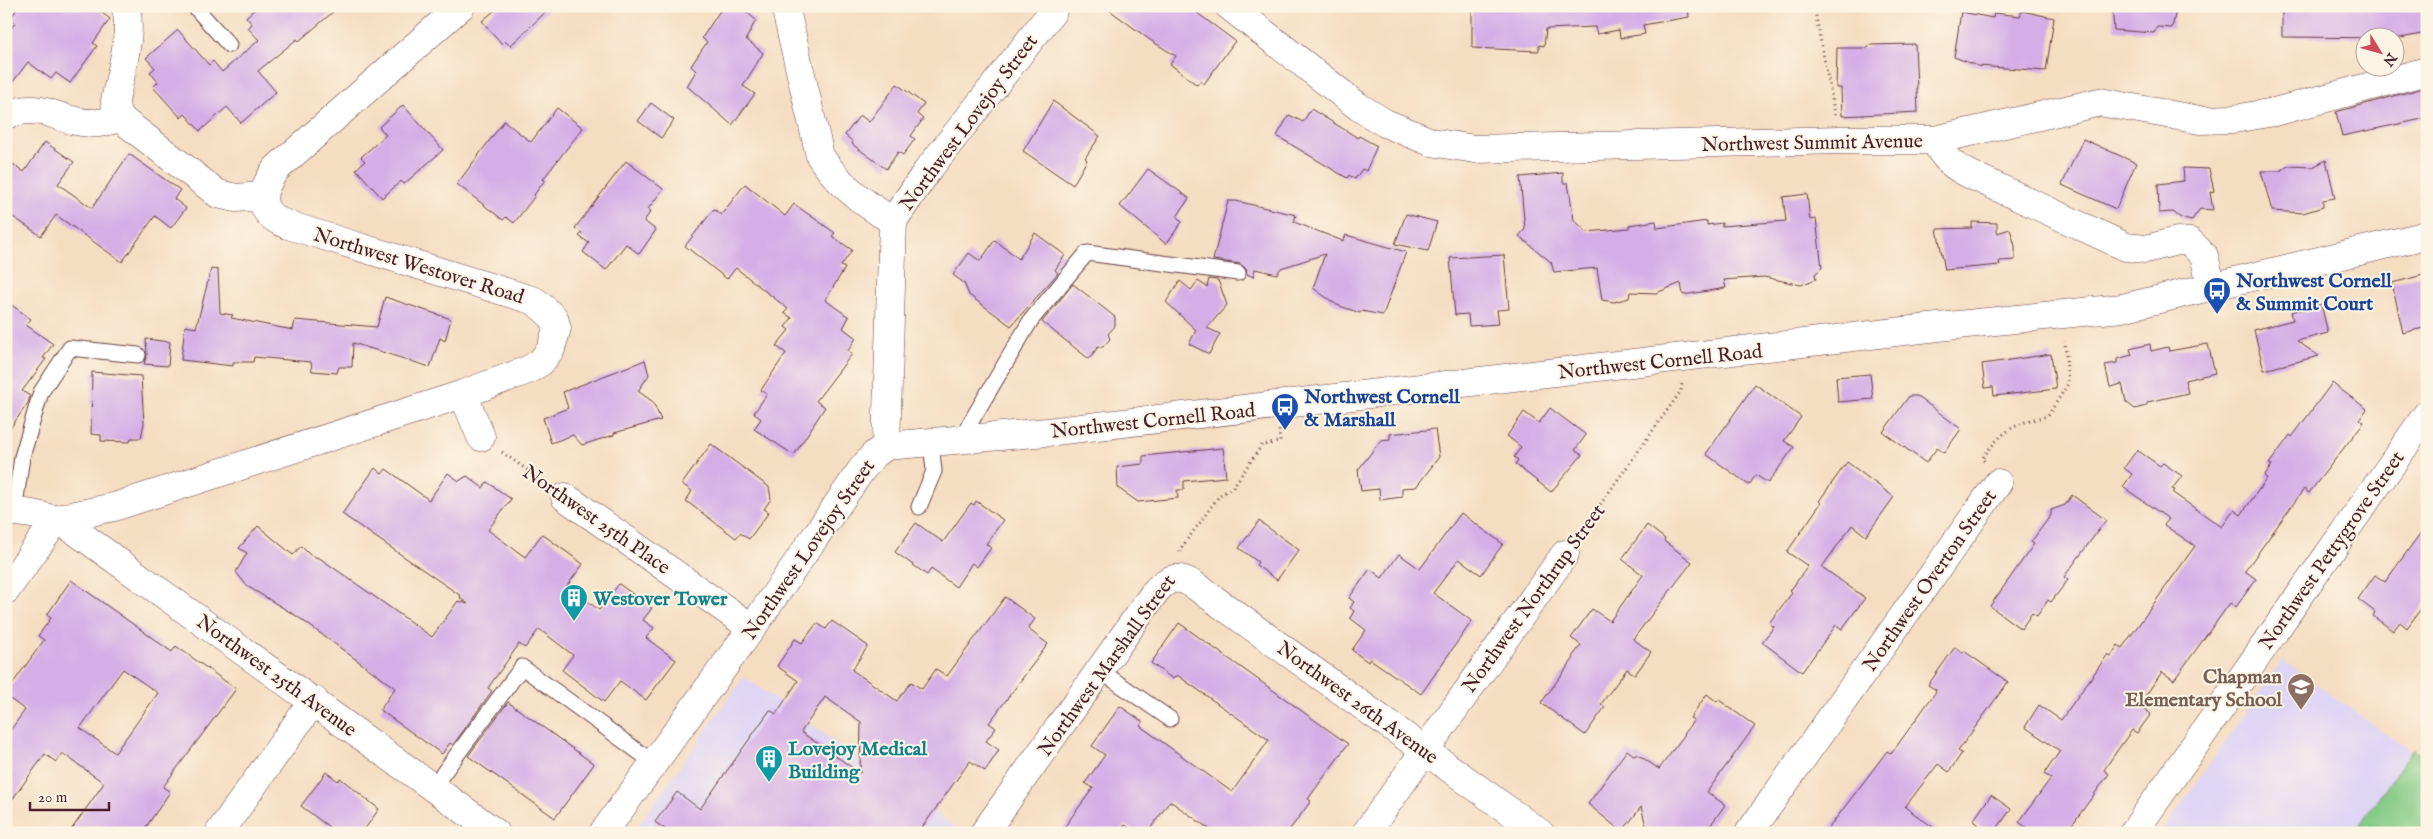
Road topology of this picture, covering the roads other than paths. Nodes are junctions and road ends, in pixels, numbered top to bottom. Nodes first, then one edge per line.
1 (125, 6) edge
2 (194, 6) edge
3 (461, 6) edge
4 (785, 6) edge
5 (1228, 6) edge
6 (1053, 11) dead end
7 (228, 45) dead end
8 (2427, 71) edge
9 (6, 115) edge
10 (120, 118) junction
11 (1935, 140) junction
12 (262, 196) junction
13 (892, 221) junction
14 (2427, 235) edge
15 (1238, 273) dead end
16 (2212, 287) junction
17 (138, 355) dead end
18 (463, 394) junction
19 (2427, 414) edge
20 (481, 437) road end
21 (960, 440) junction
22 (930, 442) junction
23 (886, 446) junction
24 (1998, 482) road end
25 (565, 497) road end
26 (920, 507) dead end
27 (10, 511) edge
28 (57, 520) junction
29 (1565, 554) road end
30 (1174, 577) joint
31 (6, 590) edge
32 (752, 628) junction
33 (1099, 670) junction
34 (314, 700) junction
35 (1170, 719) dead end
36 (1425, 750) junction
37 (654, 763) junction
38 (433, 786) junction
39 (219, 833) edge
40 (496, 833) edge
41 (603, 833) edge
42 (984, 833) edge
43 (1366, 833) edge
44 (1540, 833) edge
45 (1749, 833) edge
46 (2132, 833) edge

1 - 10 street
2 - 7 lane
3 - 12 street
4 - 13 street
5 - 11 street, Northwest Summit Avenue
6 - 13 street, Northwest Lovejoy Street
8 - 11 street, Northwest Summit Avenue
9 - 10 street
10 - 12 street
11 - 16 street
12 - 18 street, Northwest Westover Road
13 - 23 street, Northwest Lovejoy Street
14 - 16 street, Northwest Cornell Road
15 - 21 lane
16 - 21 street, Northwest Cornell Road
17 - 27 lane
18 - 20 street
18 - 28 street, Northwest Westover Road
19 - 46 street, Northwest Pettygrove Street
21 - 22 street, Northwest Cornell Road
22 - 23 street, Northwest Cornell Road
22 - 26 lane
23 - 32 street, Northwest Lovejoy Street
24 - 45 street, Northwest Overton Street
25 - 32 street, Northwest 25th Place
27 - 28 street, Northwest Westover Road
28 - 31 street
28 - 34 street, Northwest 25th Avenue
29 - 36 street, Northwest Northrup Street
30 - 33 street, Northwest Marshall Street
30 - 36 street, Northwest 26th Avenue
32 - 37 street, Northwest Lovejoy Street
33 - 35 lane
33 - 42 street, Northwest Marshall Street
34 - 38 street, Northwest 25th Avenue
34 - 39 street
36 - 43 street, Northwest Northrup Street
36 - 44 street, Northwest 26th Avenue
37 - 38 lane
37 - 41 street, Northwest Lovejoy Street
38 - 40 street, Northwest 25th Avenue

